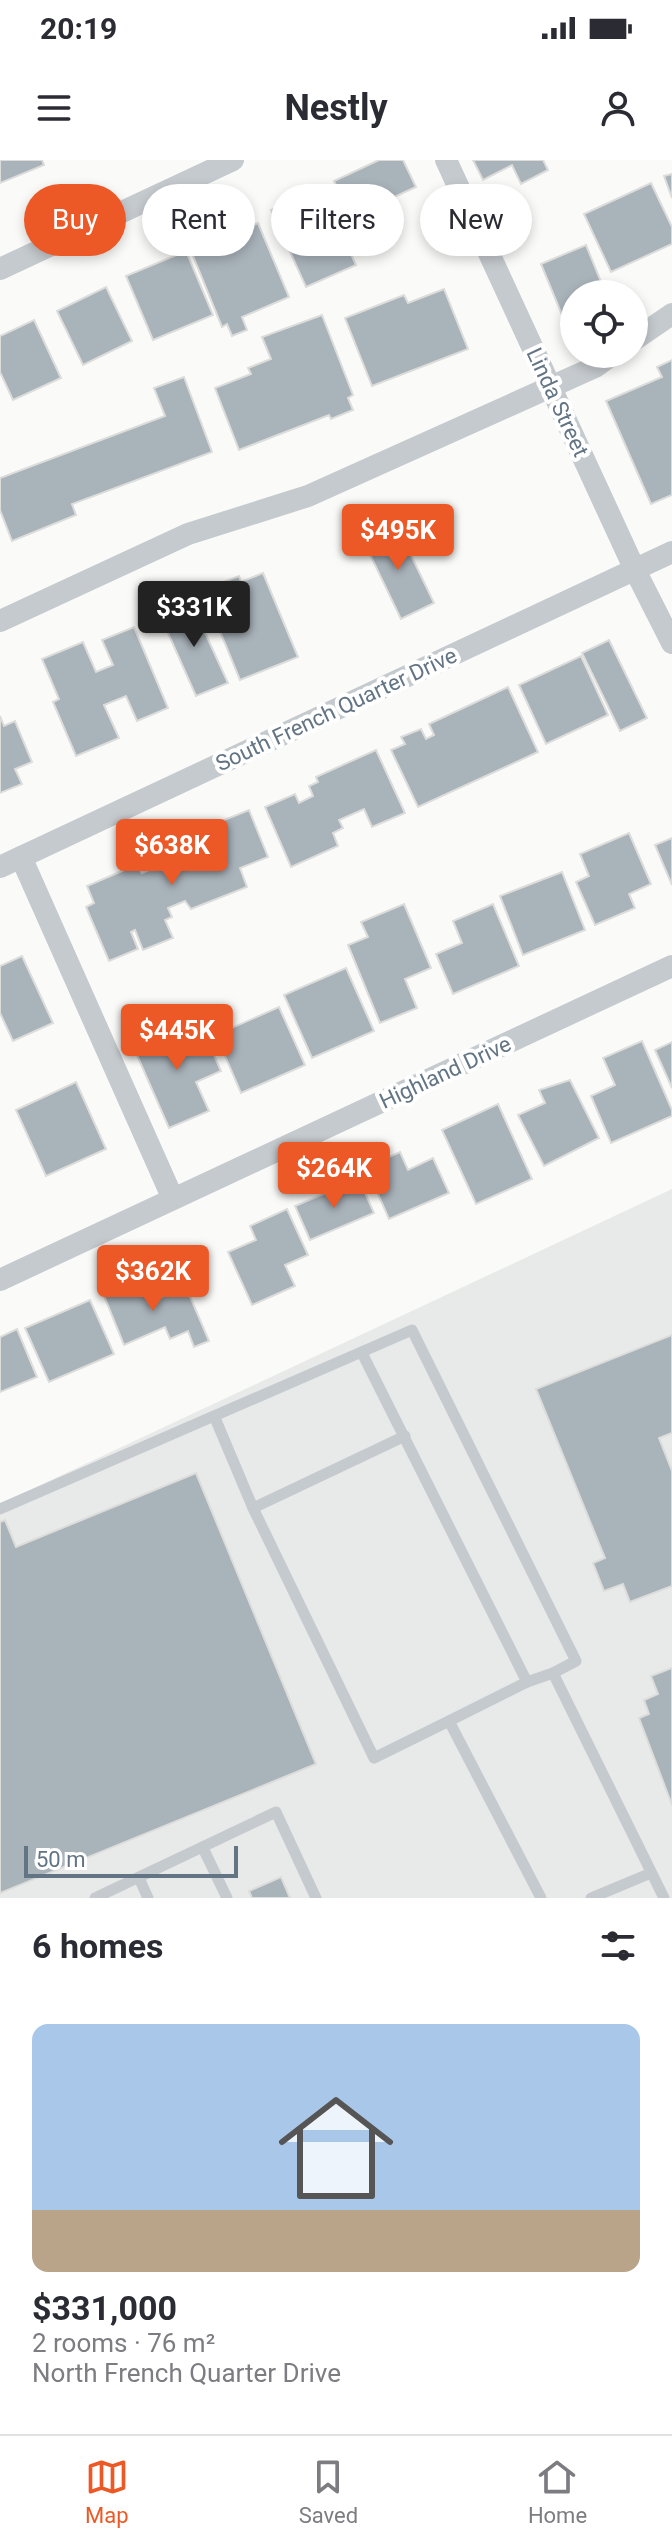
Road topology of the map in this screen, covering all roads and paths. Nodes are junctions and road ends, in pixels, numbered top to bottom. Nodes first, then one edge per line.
1 (233, 160) edge
2 (446, 160) edge
3 (0, 269) edge
4 (672, 314) edge
5 (648, 330) edge
6 (593, 368) edge
7 (550, 387) junction
8 (672, 552) edge
9 (635, 570) junction
10 (0, 621) edge
11 (672, 643) edge
12 (21, 857) junction
13 (0, 867) edge
14 (672, 966) edge
15 (173, 1199) junction
16 (0, 1280) edge
17 (362, 1353) junction
18 (215, 1418) junction
19 (405, 1436) junction
20 (253, 1508) junction
21 (0, 1509) edge
22 (553, 1673) junction
23 (527, 1682) junction
24 (449, 1721) junction
25 (203, 1848) junction
26 (651, 1873) junction
27 (139, 1878) junction
28 (95, 1898) edge
29 (148, 1898) edge
30 (227, 1898) edge
31 (316, 1898) edge
32 (541, 1898) edge
33 (591, 1898) edge
34 (664, 1898) edge

1 - 3 street
2 - 7 street, Linda Street
4 - 5 street
6 - 7 street
7 - 9 street, Linda Street
7 - 10 street
8 - 9 street, South French Quarter Drive
9 - 11 street, Linda Street
9 - 12 street, South French Quarter Drive
12 - 13 street, South French Quarter Drive
12 - 15 street
14 - 15 street, Highland Drive
15 - 16 street, Highland Drive
17 - 18 lane
17 - 19 lane
17 - 22 lane
18 - 20 lane
18 - 21 lane
19 - 20 lane
19 - 23 lane
20 - 24 lane
22 - 23 lane
22 - 26 lane
23 - 24 lane
24 - 32 lane
25 - 27 lane
25 - 30 lane
25 - 31 lane
26 - 33 lane
26 - 34 lane
27 - 28 lane
27 - 29 lane

